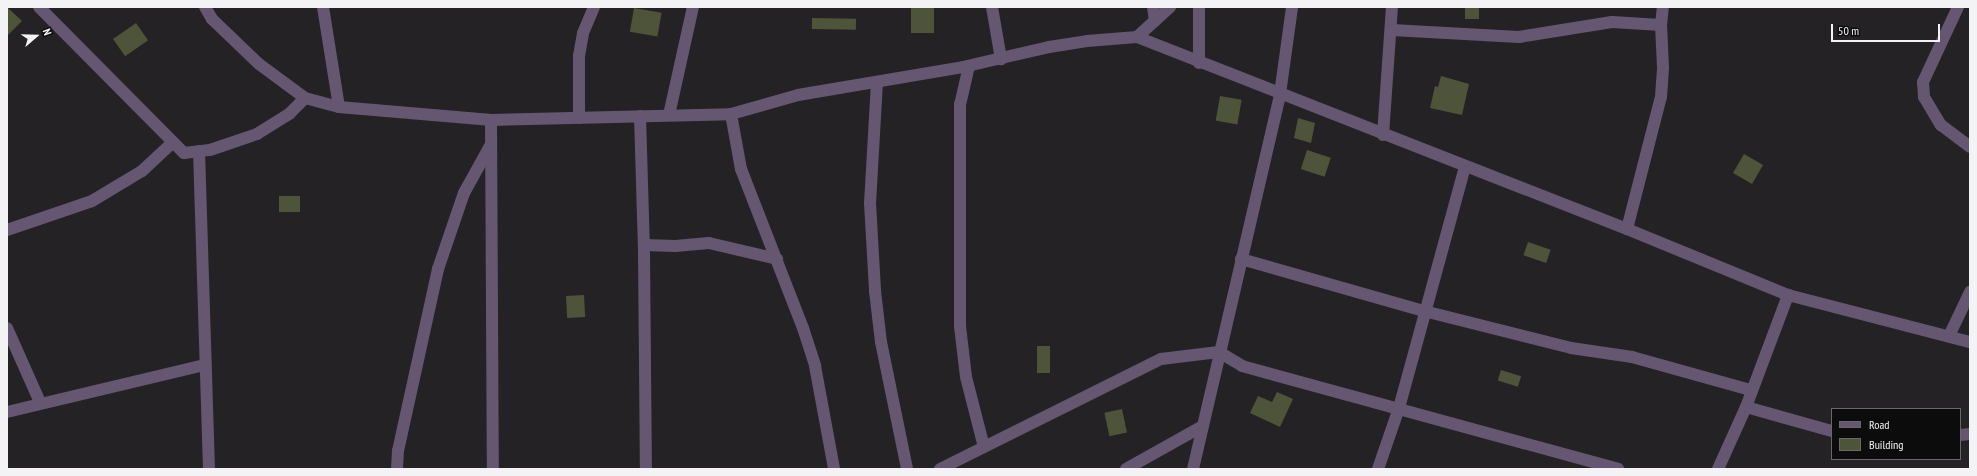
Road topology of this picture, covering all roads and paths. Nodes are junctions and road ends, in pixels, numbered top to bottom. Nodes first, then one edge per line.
1 (39, 7) edge
2 (205, 7) edge
3 (323, 7) edge
4 (594, 7) edge
5 (693, 7) edge
6 (992, 7) edge
7 (1153, 7) edge
8 (1170, 7) edge
9 (1199, 7) edge
10 (1292, 7) edge
11 (1392, 7) edge
12 (1663, 7) edge
13 (1958, 7) edge
14 (1154, 21) junction
15 (1661, 26) junction
16 (1392, 30) junction
17 (1137, 38) junction
18 (1001, 58) junction
19 (1199, 62) junction
20 (969, 66) junction
21 (877, 82) junction
22 (1280, 94) junction
23 (306, 98) junction
24 (340, 107) junction
25 (731, 114) junction
26 (669, 115) junction
27 (640, 116) junction
28 (579, 118) junction
29 (490, 120) junction
30 (1383, 135) junction
31 (173, 142) junction
32 (490, 146) junction
33 (1970, 147) edge
34 (199, 151) junction
35 (1465, 166) junction
36 (1627, 229) junction
37 (7, 230) edge
38 (644, 245) junction
39 (777, 259) junction
40 (1241, 260) junction
41 (1970, 292) edge
42 (1788, 295) junction
43 (1424, 311) junction
44 (7, 328) edge
45 (1949, 336) junction
46 (1970, 342) edge
47 (1219, 352) junction
48 (205, 365) junction
49 (1750, 390) junction
50 (40, 402) junction
51 (1746, 407) junction
52 (1399, 408) junction
53 (7, 412) edge
54 (1203, 426) junction
55 (1831, 431) edge
56 (984, 447) junction
57 (209, 469) edge
58 (397, 469) edge
59 (493, 469) edge
60 (646, 469) edge
61 (834, 469) edge
62 (907, 469) edge
63 (940, 469) edge
64 (1126, 469) edge
65 (1193, 469) edge
66 (1378, 469) edge
67 (1618, 469) edge
68 (1718, 469) edge

1 - 31 street
2 - 23 street
3 - 24 street
4 - 28 street
5 - 26 street
6 - 18 street
7 - 14 street
8 - 14 street
9 - 19 street
10 - 22 street
11 - 16 street
12 - 15 street
13 - 33 street
14 - 17 street
15 - 16 street
15 - 36 street
16 - 30 street
17 - 18 street
17 - 19 street
18 - 20 street
19 - 22 street
20 - 21 street
20 - 56 street
21 - 25 street
21 - 62 street
22 - 30 street
22 - 40 street
23 - 24 street
23 - 34 street
24 - 29 street
25 - 26 street
25 - 39 street
26 - 27 street
27 - 28 street
27 - 38 street
28 - 29 street
29 - 32 street
30 - 35 street
31 - 34 street
31 - 37 street
32 - 58 street
32 - 59 street
34 - 48 street
35 - 36 street
35 - 43 street
36 - 42 street
38 - 39 street
38 - 60 street
39 - 61 street
40 - 43 street
40 - 47 street
41 - 45 street
42 - 45 street
42 - 49 street
43 - 49 street
43 - 52 street
44 - 50 street
45 - 46 street
47 - 52 street
47 - 54 street
47 - 56 street
48 - 50 street
48 - 57 street
49 - 51 street
50 - 53 street
51 - 55 street
51 - 68 street
52 - 66 street
52 - 67 street
54 - 64 street
54 - 65 street
56 - 63 street

